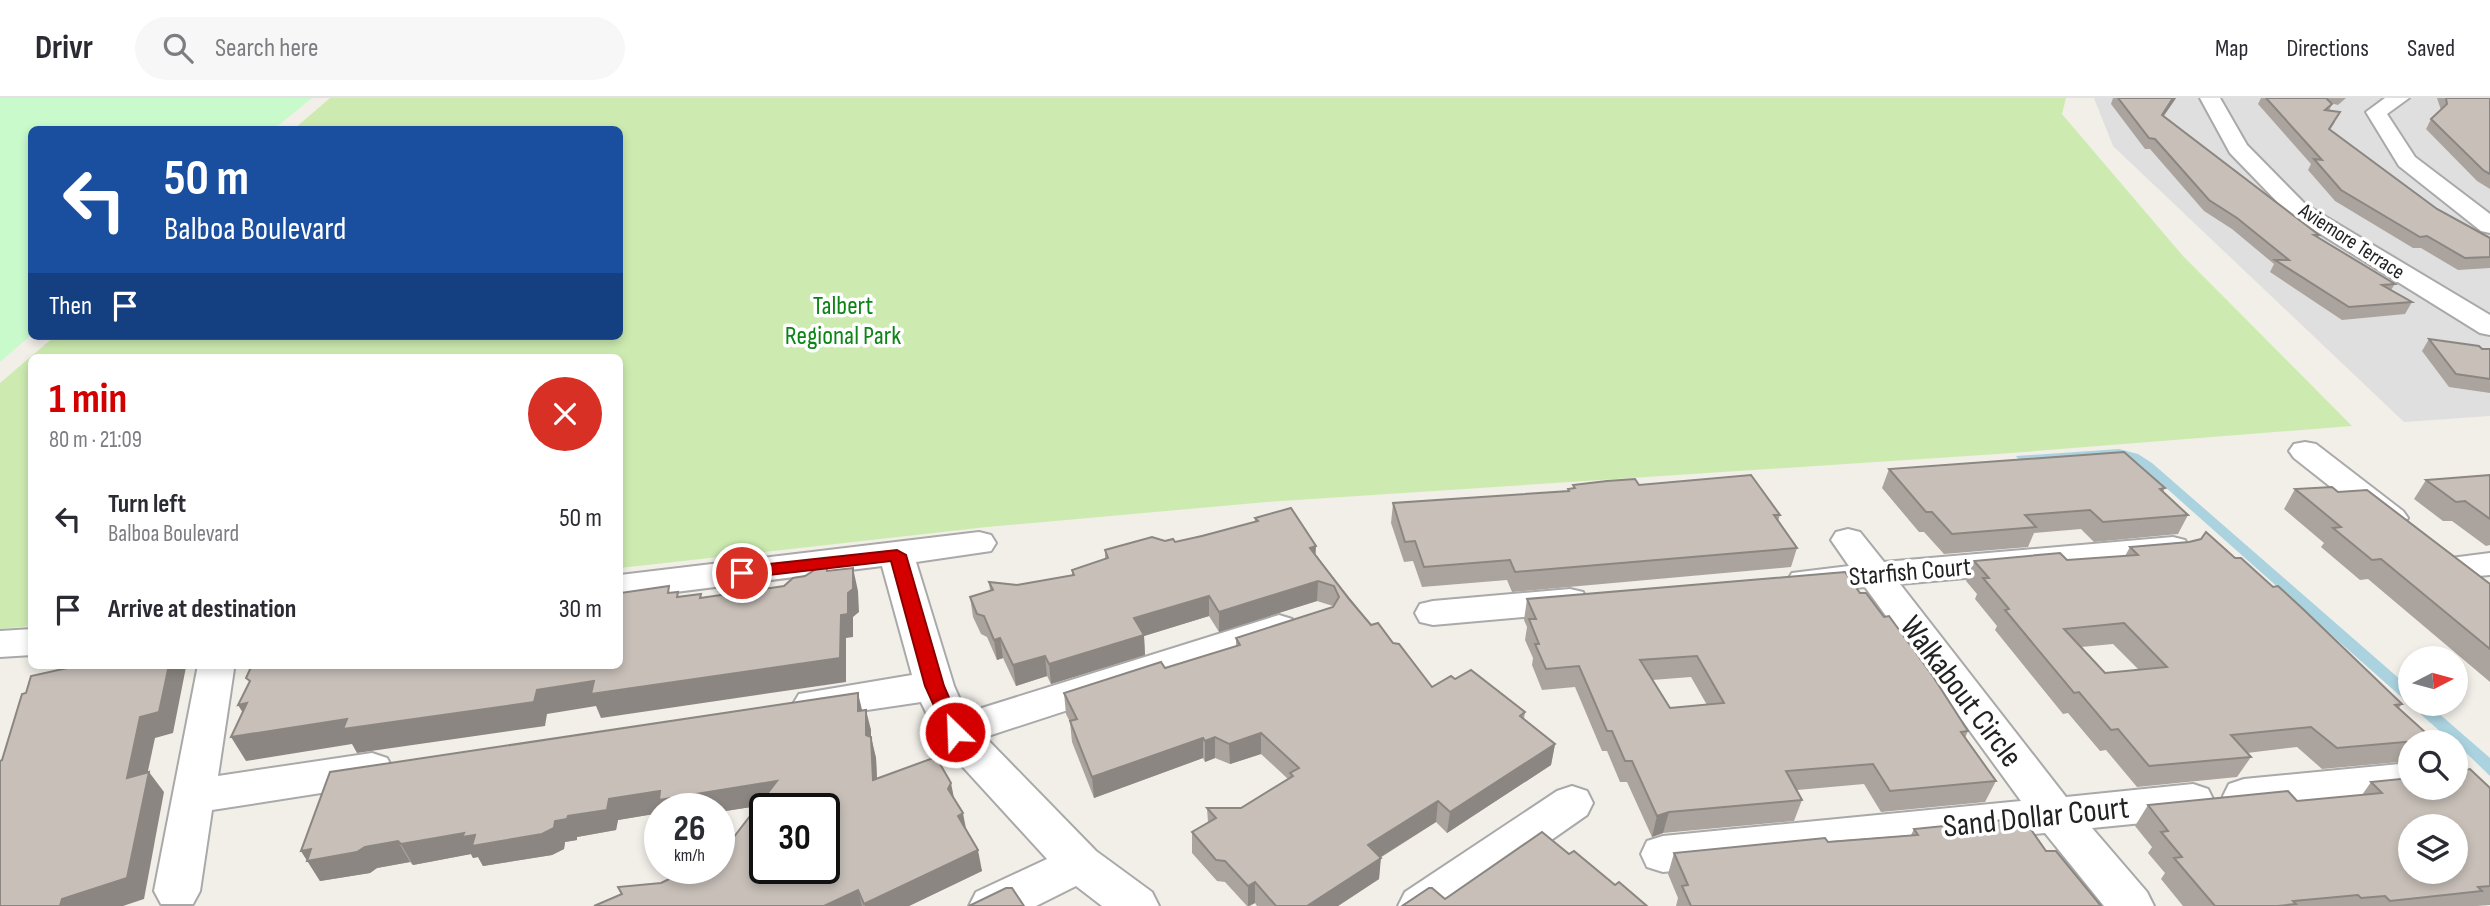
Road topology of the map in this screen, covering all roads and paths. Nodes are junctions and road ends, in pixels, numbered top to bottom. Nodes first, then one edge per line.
1 (2210, 98) edge
2 (2399, 98) edge
3 (2490, 226) edge
4 (2490, 327) edge
5 (2305, 451) dead end
6 (1848, 540) dead end
7 (979, 543) dead end
8 (2178, 548) edge
9 (2433, 550) junction
10 (897, 555) junction
11 (2490, 564) edge
12 (1873, 575) junction
13 (1777, 583) edge
14 (623, 587) edge
15 (2490, 594) edge
16 (1598, 598) edge
17 (1433, 613) dead end
18 (1318, 616) edge
19 (28, 642) edge
20 (0, 644) edge
21 (215, 669) dead end
22 (934, 686) junction
23 (783, 708) edge
24 (955, 732) junction
25 (414, 763) edge
26 (2398, 780) edge
27 (195, 796) junction
28 (1572, 803) dead end
29 (2055, 814) junction
30 (1663, 854) dead end
31 (1080, 864) junction
32 (177, 891) dead end
33 (992, 906) edge
34 (1136, 906) edge
35 (1421, 906) edge
36 (2131, 906) edge

1 - 4 street, Aviemore Terrace
2 - 3 street
5 - 9 street
6 - 12 street, Walkabout Circle
7 - 10 street
8 - 12 street, Starfish Court
9 - 11 street
9 - 15 street
10 - 14 street
10 - 22 street
12 - 13 street, Starfish Court
12 - 29 street, Walkabout Circle
16 - 17 street
18 - 24 street
19 - 20 street
21 - 27 street
22 - 23 street
22 - 24 street
24 - 31 street
25 - 27 street
26 - 29 street, Sand Dollar Court
27 - 32 street
28 - 35 street
29 - 30 street, Sand Dollar Court
29 - 36 street, Walkabout Circle
31 - 33 street
31 - 34 street

